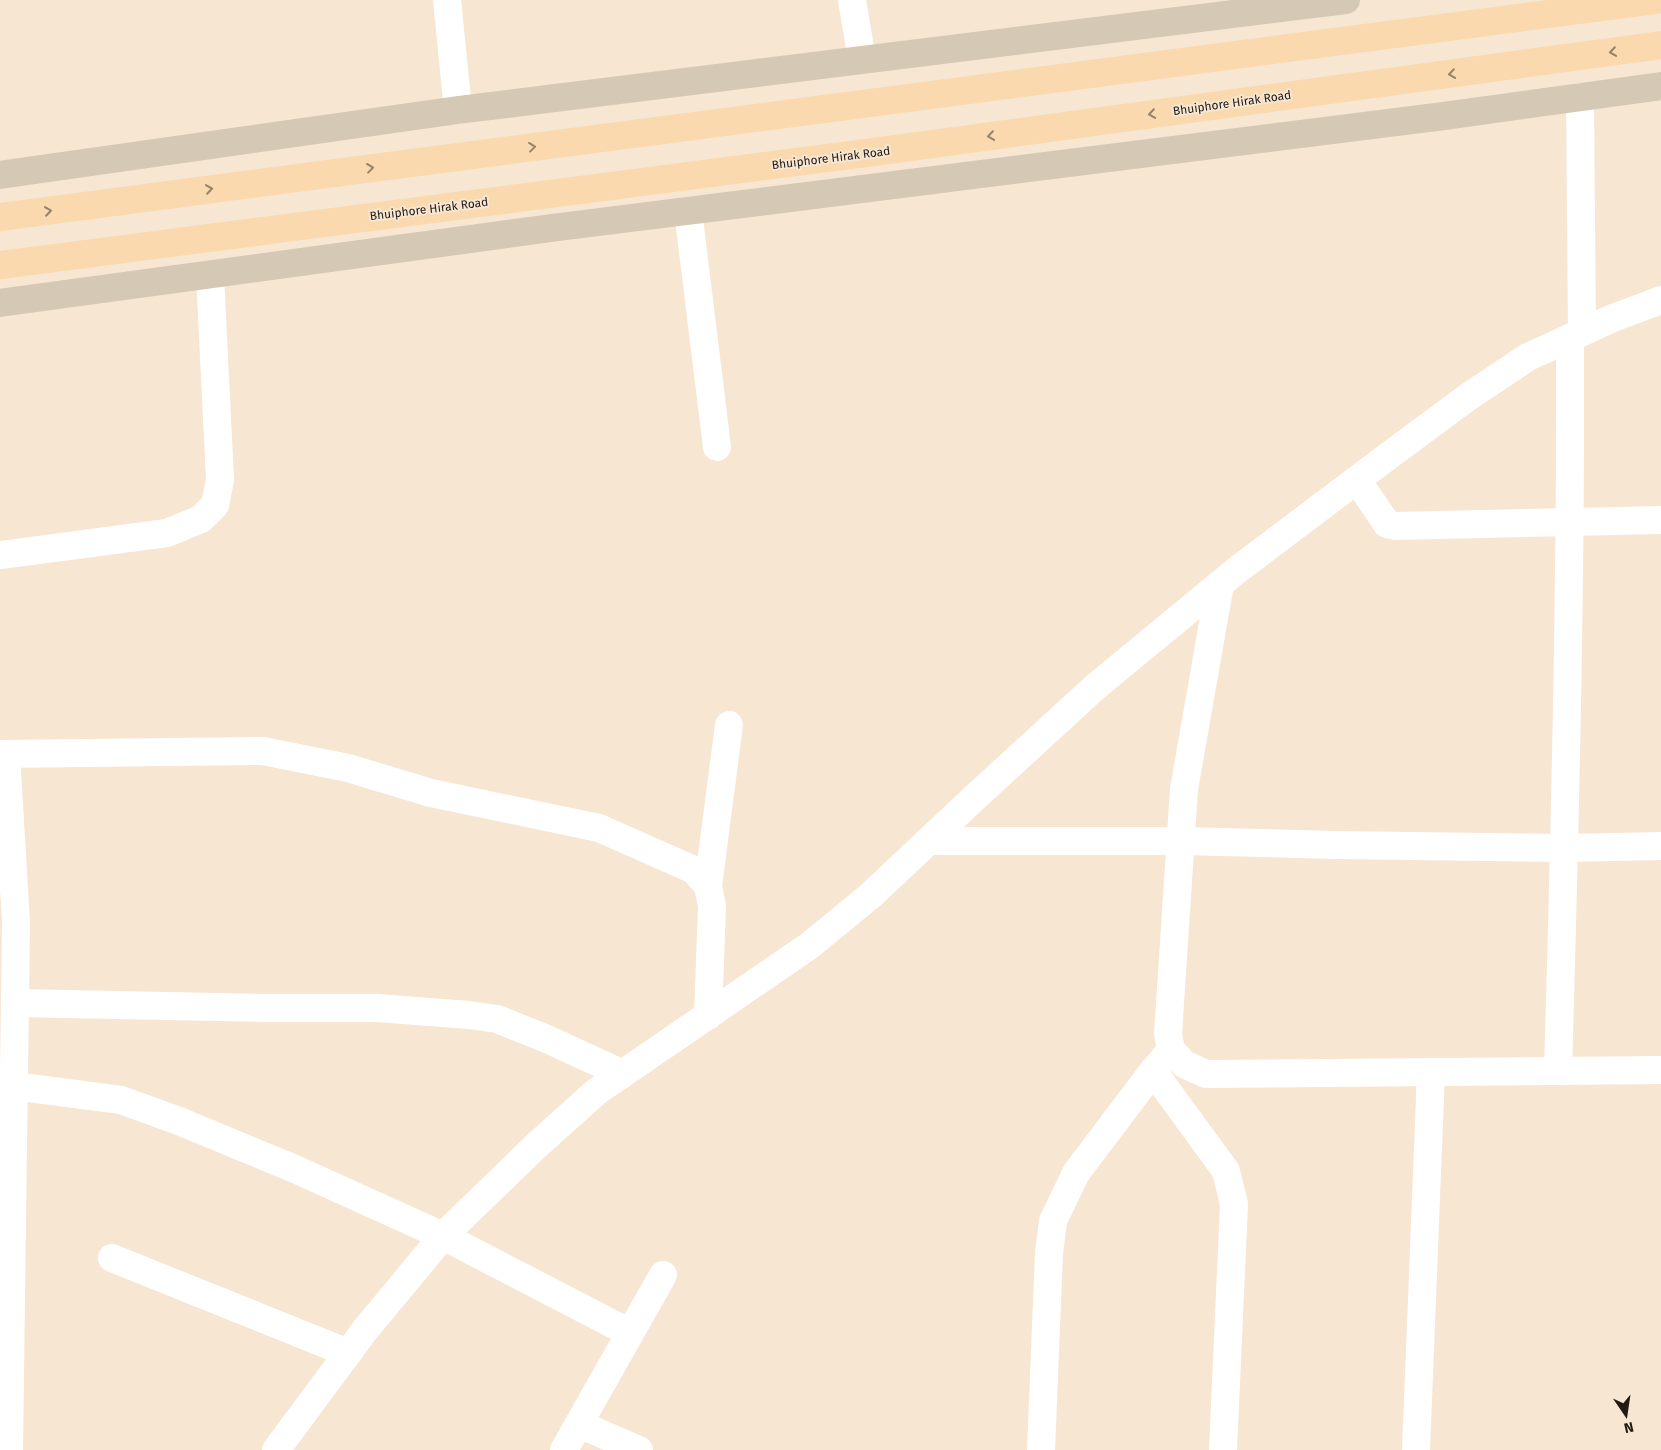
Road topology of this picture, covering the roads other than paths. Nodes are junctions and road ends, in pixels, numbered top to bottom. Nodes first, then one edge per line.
1 (447, 0) edge
2 (852, 0) edge
3 (1346, 0) edge
4 (1655, 0) edge
5 (1661, 45) edge
6 (862, 60) junction
7 (1661, 86) edge
8 (1580, 97) junction
9 (458, 110) junction
10 (0, 175) edge
11 (688, 211) junction
12 (0, 217) edge
13 (0, 265) edge
14 (210, 275) junction
15 (1661, 300) edge
16 (0, 303) edge
17 (1576, 335) junction
18 (717, 447) dead end
19 (1357, 480) junction
20 (1661, 520) edge
21 (1570, 523) junction
22 (0, 556) edge
23 (1220, 584) junction
24 (728, 724) dead end
25 (3, 754) edge
26 (928, 841) junction
27 (1181, 841) junction
28 (1661, 846) edge
29 (1565, 848) junction
30 (708, 886) junction
31 (8, 921) edge
32 (15, 1003) junction
33 (708, 1016) junction
34 (1171, 1050) junction
35 (1661, 1070) edge
36 (1153, 1071) junction
37 (1558, 1071) junction
38 (1431, 1072) junction
39 (623, 1074) junction
40 (14, 1086) junction
41 (443, 1236) junction
42 (112, 1258) dead end
43 (663, 1275) dead end
44 (630, 1333) junction
45 (348, 1353) junction
46 (579, 1424) junction
47 (10, 1450) edge
48 (276, 1450) edge
49 (564, 1450) edge
50 (639, 1450) edge
51 (1041, 1450) edge
52 (1223, 1450) edge
53 (1416, 1450) edge

1 - 9 street
2 - 6 street
3 - 6 street
12 -> 4 main road
5 -> 13 main road, Bhuiphore Hirak Road
6 - 9 street
7 - 8 street
8 - 11 street
8 - 17 street
9 - 10 street
11 - 14 street
11 - 18 street
14 - 16 street
14 - 22 street
15 - 17 street
17 - 19 street
17 - 21 street
19 - 21 street
19 - 23 street
20 - 21 street
21 - 29 street
23 - 26 street
23 - 27 street
24 - 30 street
25 - 30 street
25 - 31 street
26 - 27 street
26 - 33 street
27 - 29 street
27 - 34 street
28 - 29 street
29 - 37 street
30 - 33 street
31 - 32 street
32 - 39 street
32 - 40 street
33 - 39 street
34 - 36 street
34 - 38 street
35 - 37 street
36 - 51 street
36 - 52 street
37 - 38 street
38 - 53 street
39 - 41 street
40 - 41 street
40 - 47 street
41 - 44 street
41 - 45 street
42 - 45 street
43 - 44 street
44 - 46 street
45 - 48 street
46 - 49 street
46 - 50 street

